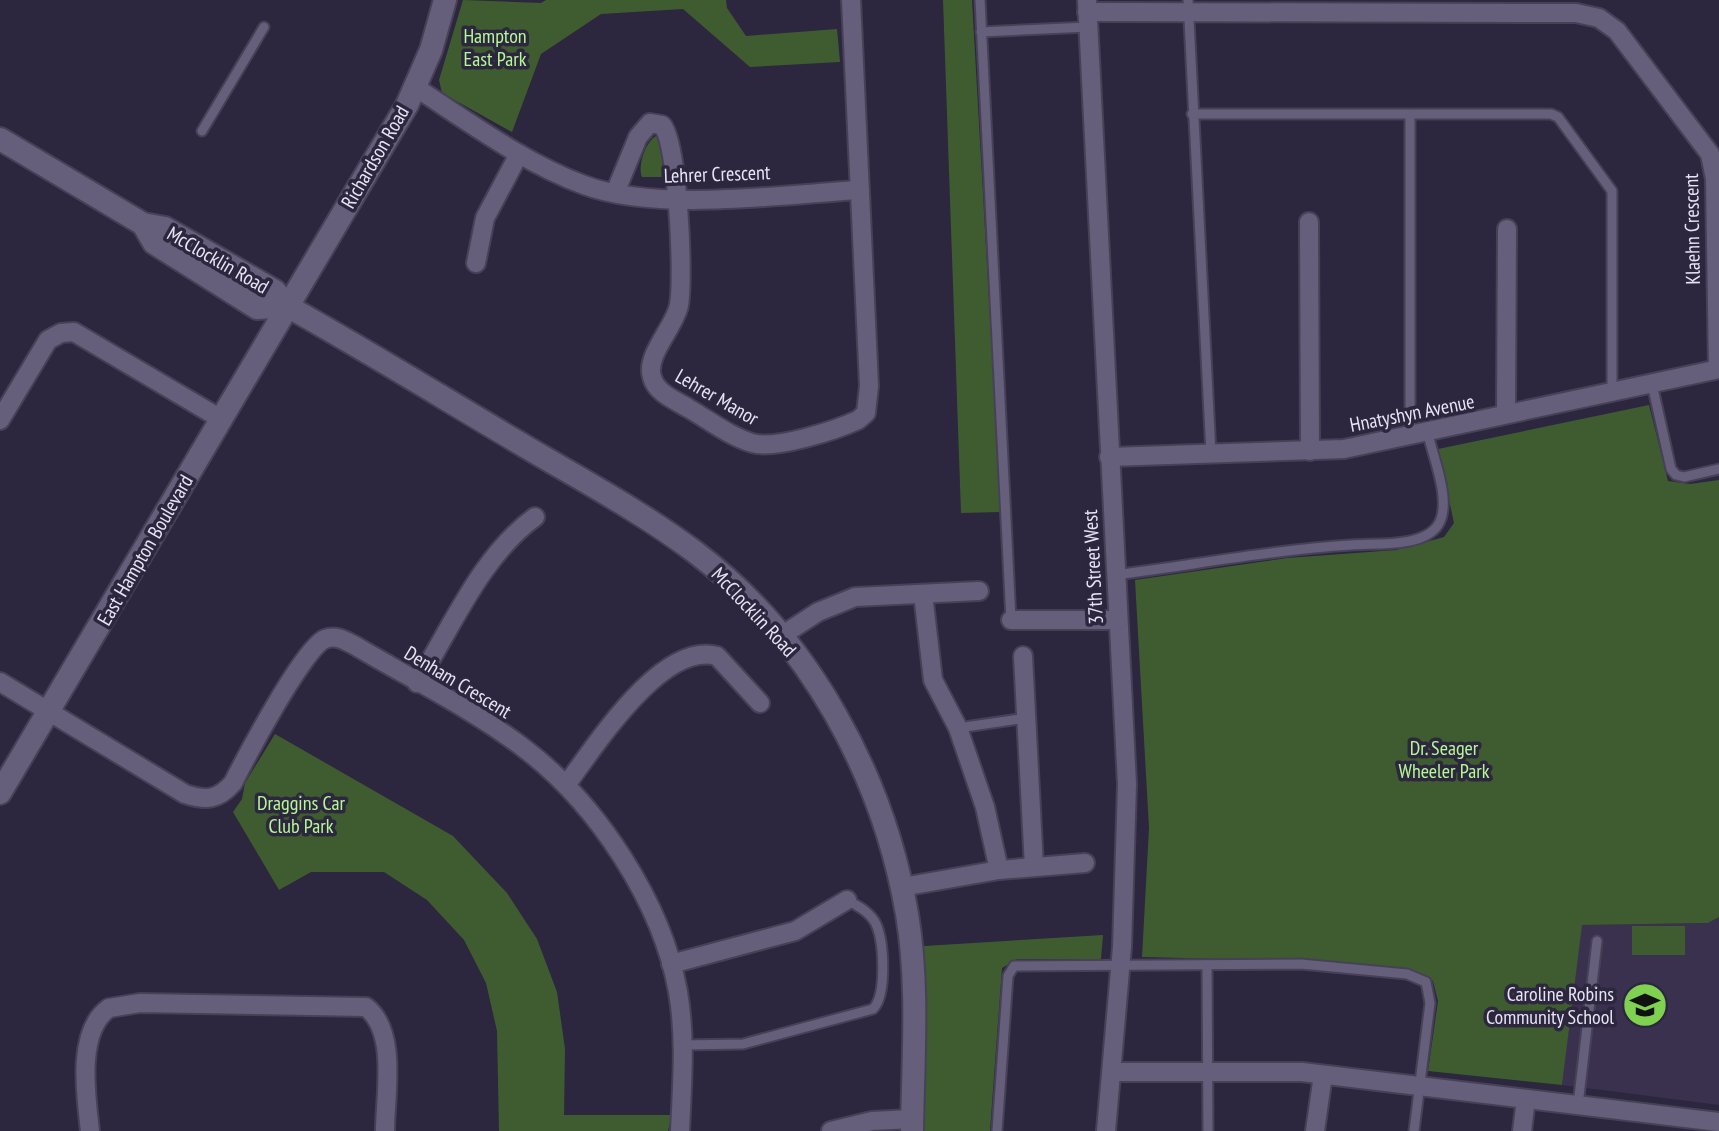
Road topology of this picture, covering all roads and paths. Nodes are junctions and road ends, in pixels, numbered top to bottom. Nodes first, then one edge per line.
1 (445, 0) edge
2 (851, 0) edge
3 (980, 0) edge
4 (1188, 5) edge
5 (1087, 13) edge
6 (264, 27) dead end
7 (981, 32) junction
8 (415, 87) junction
9 (1192, 114) junction
10 (1410, 115) junction
11 (202, 131) dead end
12 (0, 139) edge
13 (519, 154) junction
14 (858, 190) junction
15 (615, 193) junction
16 (677, 199) junction
17 (1309, 222) dead end
18 (1507, 229) dead end
19 (476, 263) dead end
20 (287, 306) junction
21 (1719, 369) edge
22 (1652, 384) junction
23 (1612, 392) junction
24 (1506, 413) junction
25 (221, 419) junction
26 (0, 420) edge
27 (1418, 432) junction
28 (1310, 451) junction
29 (1211, 454) junction
30 (1109, 457) junction
31 (1719, 469) edge
32 (535, 517) dead end
33 (1115, 575) junction
34 (979, 591) dead end
35 (923, 594) junction
36 (1011, 620) joint
37 (1118, 620) junction
38 (781, 636) junction
39 (1023, 656) dead end
40 (0, 682) edge
41 (417, 683) junction
42 (760, 703) dead end
43 (50, 712) junction
44 (1026, 718) junction
45 (958, 728) junction
46 (566, 785) junction
47 (0, 793) edge
48 (1085, 863) dead end
49 (1034, 867) junction
50 (999, 870) junction
51 (902, 887) junction
52 (847, 900) joint
53 (1597, 941) dead end
54 (671, 964) junction
55 (1207, 965) junction
56 (1120, 967) junction
57 (683, 1045) junction
58 (1112, 1072) junction
59 (1210, 1072) junction
60 (1323, 1075) junction
61 (1420, 1086) junction
62 (1526, 1099) junction
63 (1578, 1105) junction
64 (1719, 1122) edge
65 (912, 1125) edge
66 (855, 1130) edge
67 (90, 1131) edge
68 (385, 1131) edge
69 (680, 1131) edge
70 (831, 1131) edge
71 (997, 1131) edge
72 (1106, 1131) edge
73 (1208, 1131) edge
74 (1315, 1131) edge
75 (1414, 1131) edge
76 (1522, 1131) edge

1 - 8 street, Richardson Road
2 - 14 street
3 - 7 lane
4 - 5 street, Klaehn Crescent
4 - 9 lane
4 - 21 street, Klaehn Crescent
5 - 7 lane
5 - 30 street, 37th Street West
6 - 11 lane
7 - 36 lane
8 - 13 street, Lehrer Crescent
8 - 20 street, Richardson Road
9 - 10 lane
9 - 29 lane
10 - 23 lane
10 - 27 lane
12 - 20 street, McClocklin Road
13 - 15 street, Lehrer Crescent
13 - 19 street
14 - 16 street, Lehrer Crescent
14 - 16 street, Lehrer Manor
15 - 16 street, Lehrer Crescent
15 - 16 street
17 - 28 street
18 - 24 street
20 - 25 street, East Hampton Boulevard
20 - 38 street, McClocklin Road
21 - 22 street, Hnatyshyn Avenue
22 - 23 street, Hnatyshyn Avenue
22 - 31 lane
23 - 24 street, Hnatyshyn Avenue
24 - 27 street, Hnatyshyn Avenue
25 - 26 street
25 - 43 street, East Hampton Boulevard
27 - 28 street, Hnatyshyn Avenue
27 - 33 lane
28 - 29 street, Hnatyshyn Avenue
29 - 30 street, Hnatyshyn Avenue
30 - 33 street, 37th Street West
32 - 41 street
33 - 37 street, 37th Street West
34 - 35 street
35 - 38 street
35 - 45 street
36 - 37 street
37 - 56 street, 37th Street West
38 - 51 street, McClocklin Road
39 - 44 street
40 - 43 street
41 - 43 street, Denham Crescent
41 - 46 street, Denham Crescent
42 - 46 street
43 - 47 street, East Hampton Boulevard
44 - 45 lane
44 - 49 street
45 - 50 street
46 - 54 street, Denham Crescent
48 - 49 street
49 - 50 street
50 - 51 street
51 - 65 street, McClocklin Road
52 - 54 street
52 - 57 lane
53 - 63 lane
54 - 57 street, Denham Crescent
55 - 56 lane
55 - 59 lane
55 - 61 lane
56 - 58 street, 37th Street West
56 - 71 lane
57 - 69 street, Denham Crescent
58 - 59 street
58 - 72 street, 37th Street West
59 - 60 street
59 - 73 lane
60 - 61 street
60 - 74 street
61 - 62 street
61 - 75 lane
62 - 63 street
62 - 76 street
63 - 64 street
65 - 66 street
66 - 70 street
67 - 68 street

